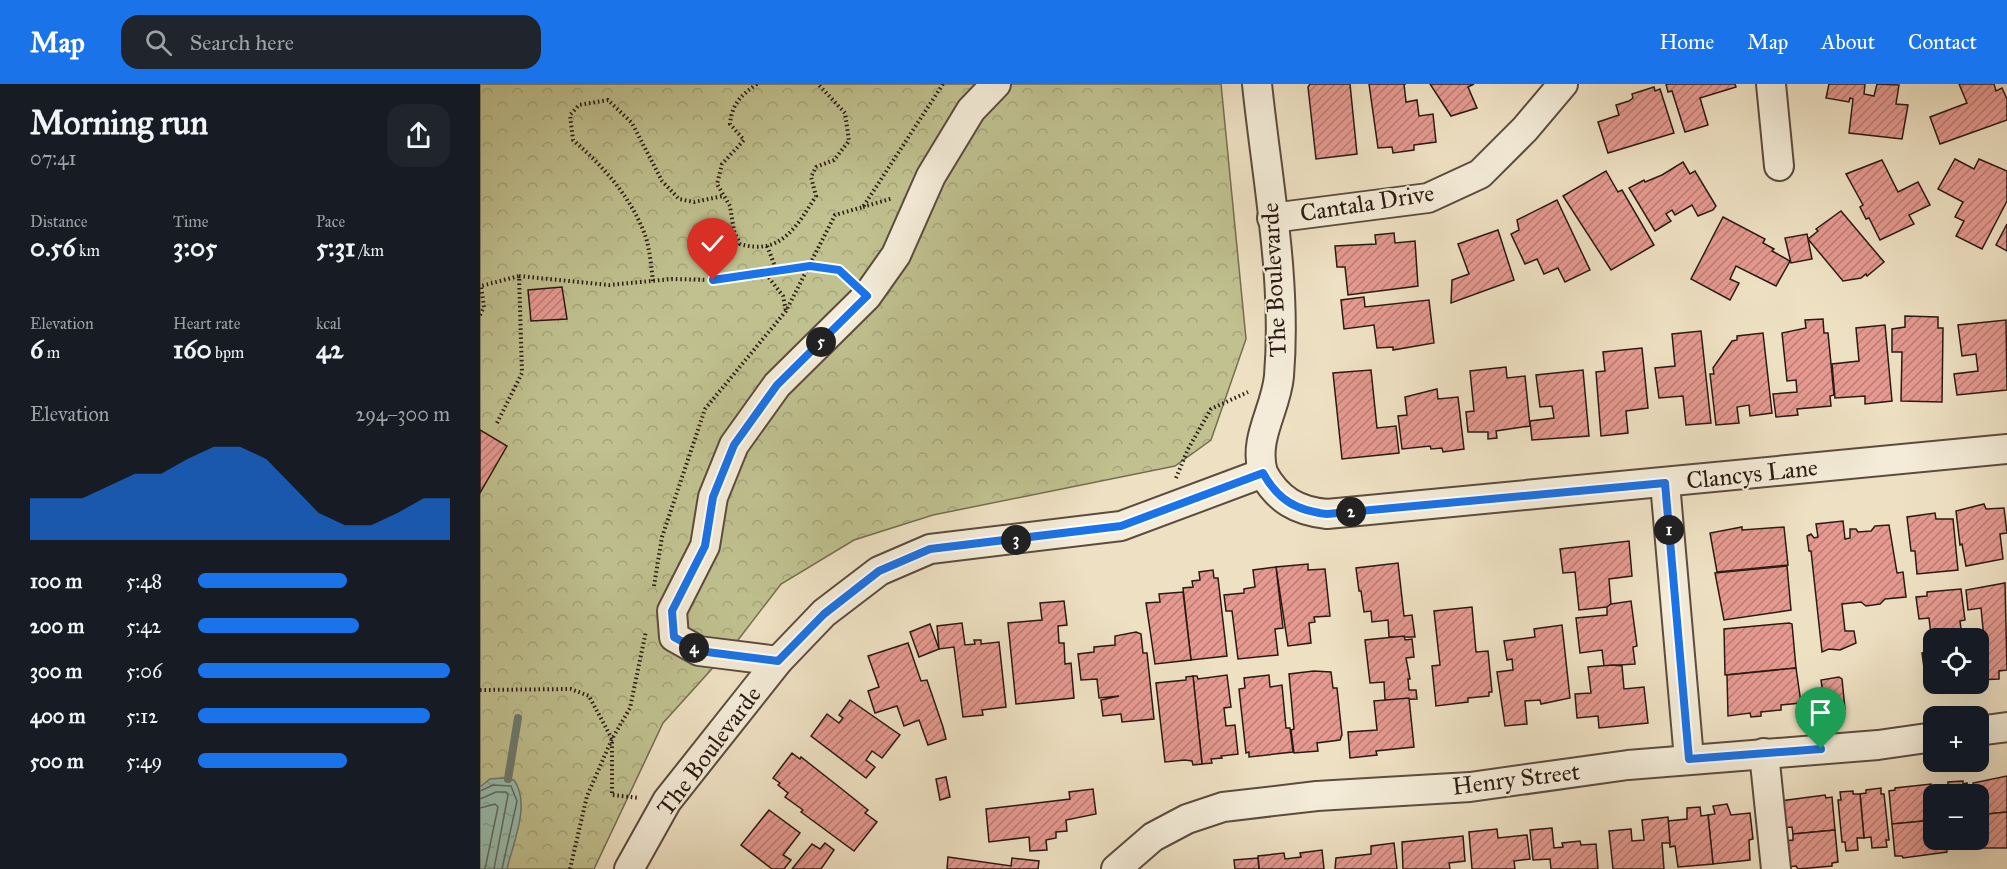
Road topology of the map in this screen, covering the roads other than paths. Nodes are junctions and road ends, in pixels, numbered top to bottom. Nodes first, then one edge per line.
1 (996, 84) edge
2 (1257, 84) edge
3 (1563, 84) edge
4 (1771, 84) edge
5 (1779, 166) dead end
6 (1272, 218) junction
7 (2007, 449) edge
8 (1263, 473) junction
9 (1665, 483) junction
10 (778, 661) junction
11 (2007, 727) edge
12 (1989, 729) edge
13 (1923, 739) edge
14 (1764, 753) junction
15 (1689, 759) junction
16 (629, 869) edge
17 (1116, 869) edge
18 (1776, 869) edge

1 - 10 street
2 - 6 street, The Boulevarde
3 - 6 street, Cantala Drive
4 - 5 street
6 - 8 street, The Boulevarde
7 - 9 street, Clancys Lane
8 - 9 street, Clancys Lane
8 - 10 street, The Boulevarde
9 - 15 street
10 - 16 street, The Boulevarde
11 - 12 street
13 - 14 street, Henry Street
14 - 15 street, Henry Street
14 - 18 street
15 - 17 street, Henry Street

